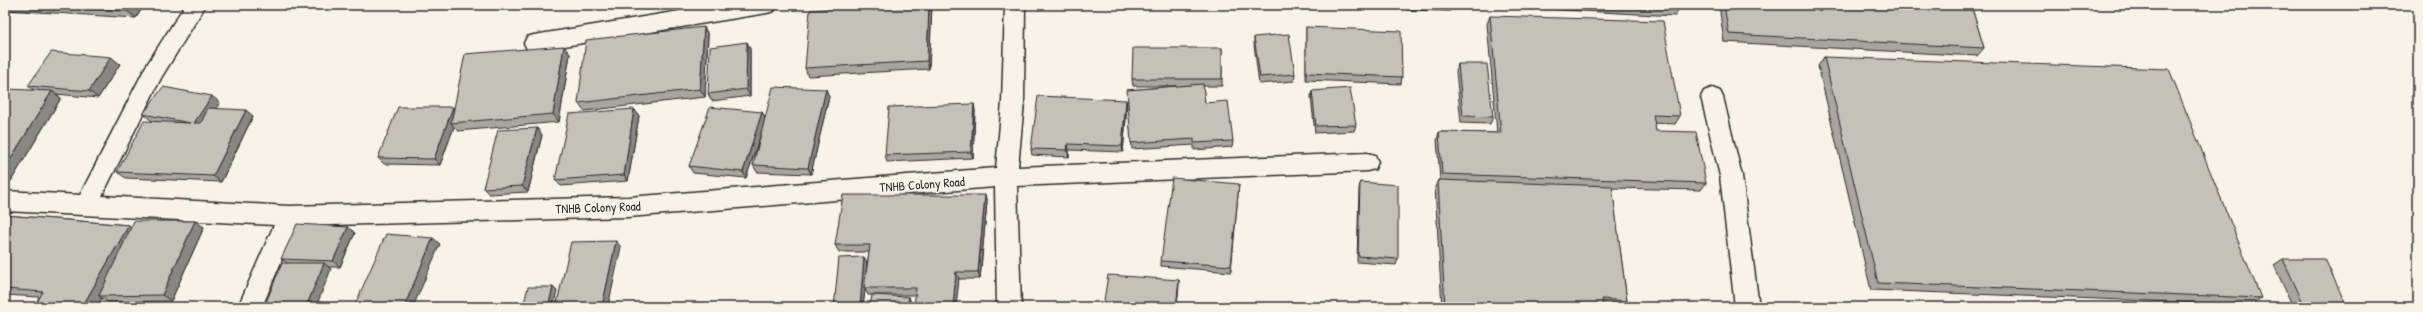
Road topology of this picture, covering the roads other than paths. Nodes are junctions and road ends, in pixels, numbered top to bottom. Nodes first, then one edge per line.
1 (196, 5) edge
2 (767, 5) edge
3 (1015, 5) edge
4 (534, 43) dead end
5 (1712, 97) dead end
6 (1367, 162) dead end
7 (1006, 177) junction
8 (5, 201) edge
9 (86, 206) junction
10 (289, 216) junction
11 (250, 307) edge
12 (1009, 307) edge
13 (1747, 307) edge

1 - 9 street
2 - 4 street
3 - 7 street
5 - 13 street
6 - 7 street, TNHB Colony Road
7 - 10 street, TNHB Colony Road
7 - 12 street
8 - 9 street, TNHB Colony Road
9 - 10 street, TNHB Colony Road
10 - 11 street

